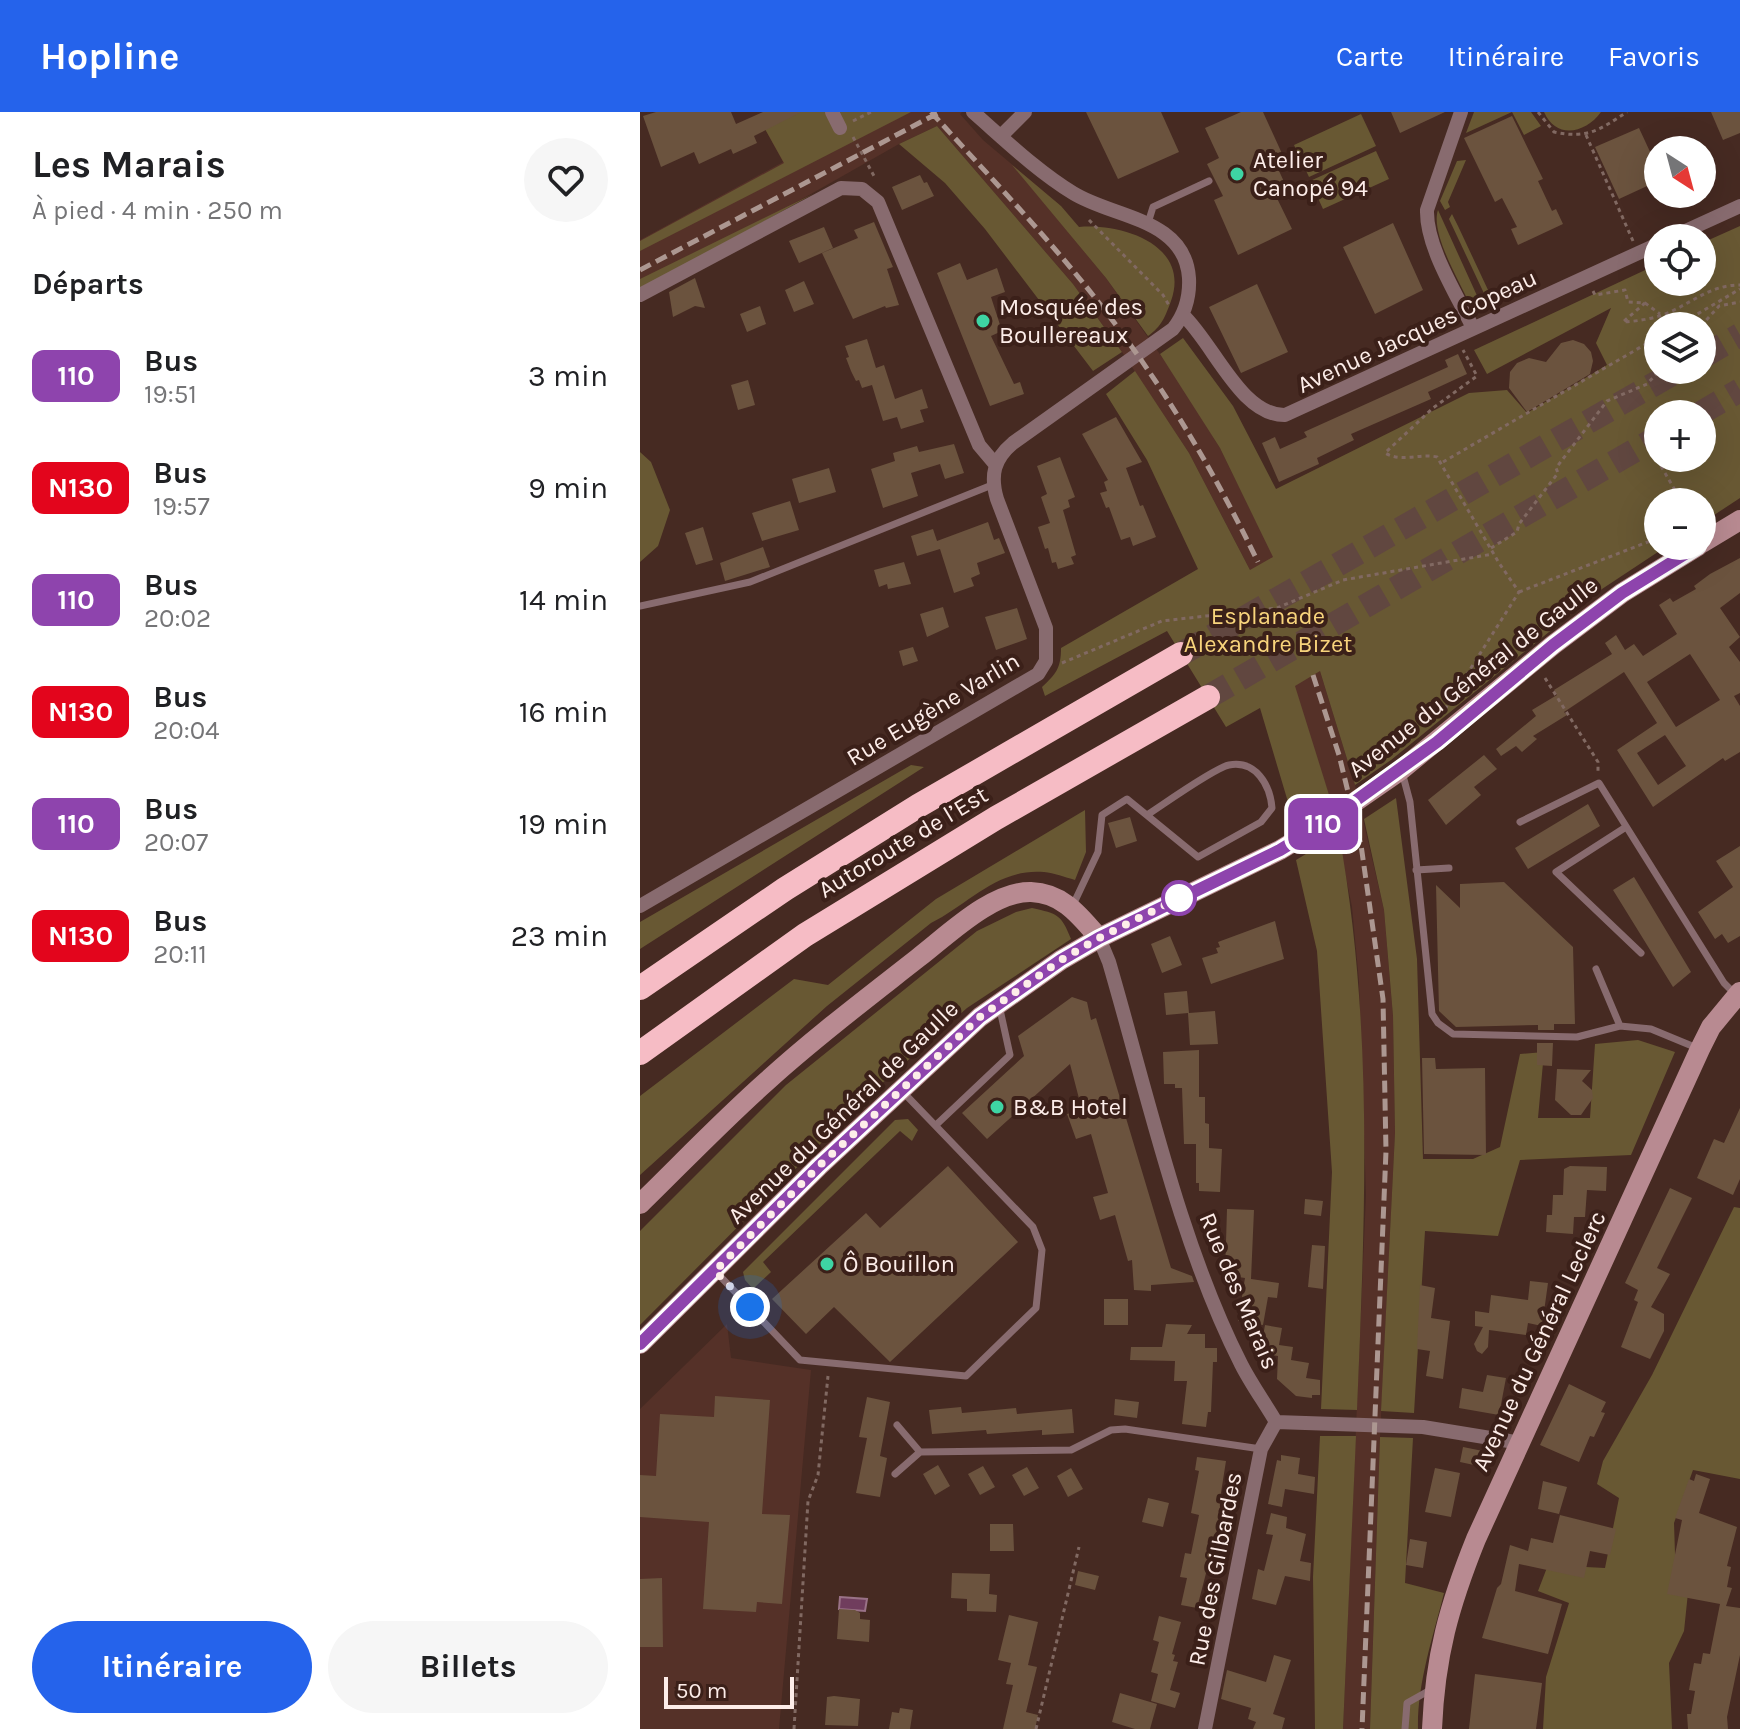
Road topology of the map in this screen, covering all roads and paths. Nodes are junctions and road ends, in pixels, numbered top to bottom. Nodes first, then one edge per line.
1 (832, 112) edge
2 (973, 112) edge
3 (1025, 112) edge
4 (1461, 112) edge
5 (1538, 112) edge
6 (1627, 112) edge
7 (845, 131) joint
8 (1586, 135) junction
9 (1001, 136) junction
10 (1209, 181) dead end
11 (879, 187) dead end
12 (1740, 206) edge
13 (1086, 217) dead end
14 (1148, 223) junction
15 (1701, 224) edge
16 (1636, 246) dead end
17 (1644, 250) edge
18 (1740, 287) edge
19 (1593, 291) dead end
20 (640, 295) edge
21 (1740, 302) edge
22 (1645, 303) junction
23 (1657, 312) edge
24 (1668, 312) edge
25 (1700, 312) edge
26 (1714, 312) edge
27 (1178, 314) junction
28 (1644, 320) edge
29 (1473, 328) junction
30 (1644, 345) edge
31 (1461, 347) dead end
32 (1647, 384) edge
33 (1442, 462) junction
34 (995, 464) junction
35 (992, 485) junction
36 (1740, 520) edge
37 (1716, 535) edge
38 (1644, 543) edge
39 (1491, 548) junction
40 (1494, 554) junction
41 (1676, 560) edge
42 (1519, 592) junction
43 (640, 606) edge
44 (1181, 654) tunnel mouth
45 (1534, 661) junction
46 (1058, 664) dead end
47 (1208, 697) tunnel mouth
48 (1454, 728) junction
49 (1400, 771) junction
50 (1599, 783) junction
51 (1147, 815) junction
52 (1520, 822) dead end
53 (1626, 827) junction
54 (1449, 868) dead end
55 (1416, 870) junction
56 (640, 906) edge
57 (1072, 906) junction
58 (1099, 938) junction
59 (1641, 953) dead end
60 (1596, 969) dead end
61 (644, 982) edge
62 (1738, 994) edge
63 (999, 1003) junction
64 (1620, 1026) junction
65 (1700, 1049) junction
66 (640, 1053) edge
67 (902, 1090) junction
68 (936, 1125) junction
69 (640, 1204) edge
70 (715, 1271) junction
71 (640, 1344) edge
72 (828, 1372) dead end
73 (1276, 1422) junction
74 (897, 1425) dead end
75 (1521, 1443) junction
76 (1261, 1449) junction
77 (920, 1452) junction
78 (895, 1474) dead end
79 (1079, 1547) dead end
80 (1434, 1688) junction
81 (794, 1729) edge
82 (1036, 1729) edge
83 (1205, 1729) edge
84 (1405, 1729) edge
85 (1432, 1729) edge

1 - 7 street
2 - 9 street
3 - 9 street
4 - 29 street
5 - 8 path
6 - 8 path
7 - 11 path
8 - 16 path
9 - 14 street
10 - 14 lane
12 - 15 street
13 - 27 path
14 - 27 street
17 - 29 street, Avenue Jacques Copeau
18 - 24 path
18 - 25 path
19 - 22 path
20 - 34 street
21 - 26 path
22 - 23 path
22 - 28 path
27 - 29 street, Avenue Jacques Copeau
27 - 34 street
30 - 33 path
31 - 33 path
32 - 39 path
33 - 39 path
34 - 35 street, Rue Eugène Varlin
35 - 43 lane
35 - 56 street, Rue Eugène Varlin
36 - 37 main road, Avenue du Général de Gaulle
38 - 42 path
39 - 40 path
40 - 42 path
40 - 46 path
41 - 45 main road, Avenue du Général de Gaulle
42 - 48 path
44 - 61 highway, Autoroute de l’Est
45 - 48 main road, Avenue du Général de Gaulle
45 - 50 path
47 - 66 highway, Autoroute de l’Est
48 - 49 main road, Avenue du Général de Gaulle
49 - 55 lane
49 - 58 main road, Avenue du Général de Gaulle
50 - 52 lane
50 - 53 lane
51 - 51 lane
51 - 57 lane
53 - 59 lane
53 - 62 lane
54 - 55 lane
55 - 64 lane
57 - 58 main road
57 - 69 main road
58 - 63 main road, Avenue du Général de Gaulle
58 - 73 street, Rue des Marais
60 - 64 lane
62 - 65 main road, Avenue du Général Leclerc
63 - 67 main road, Avenue du Général de Gaulle
63 - 68 lane
64 - 65 lane
65 - 75 main road, Avenue du Général Leclerc
67 - 68 lane
67 - 70 main road, Avenue du Général de Gaulle
68 - 70 lane
70 - 71 main road, Avenue du Général de Gaulle
72 - 81 path
73 - 75 street
73 - 76 street, Rue des Gilbardes
74 - 77 lane
75 - 80 main road, Avenue du Général Leclerc
76 - 77 lane
76 - 83 street, Rue des Gilbardes
77 - 78 lane
79 - 82 path
80 - 84 lane
80 - 85 main road, Avenue du Général Leclerc

